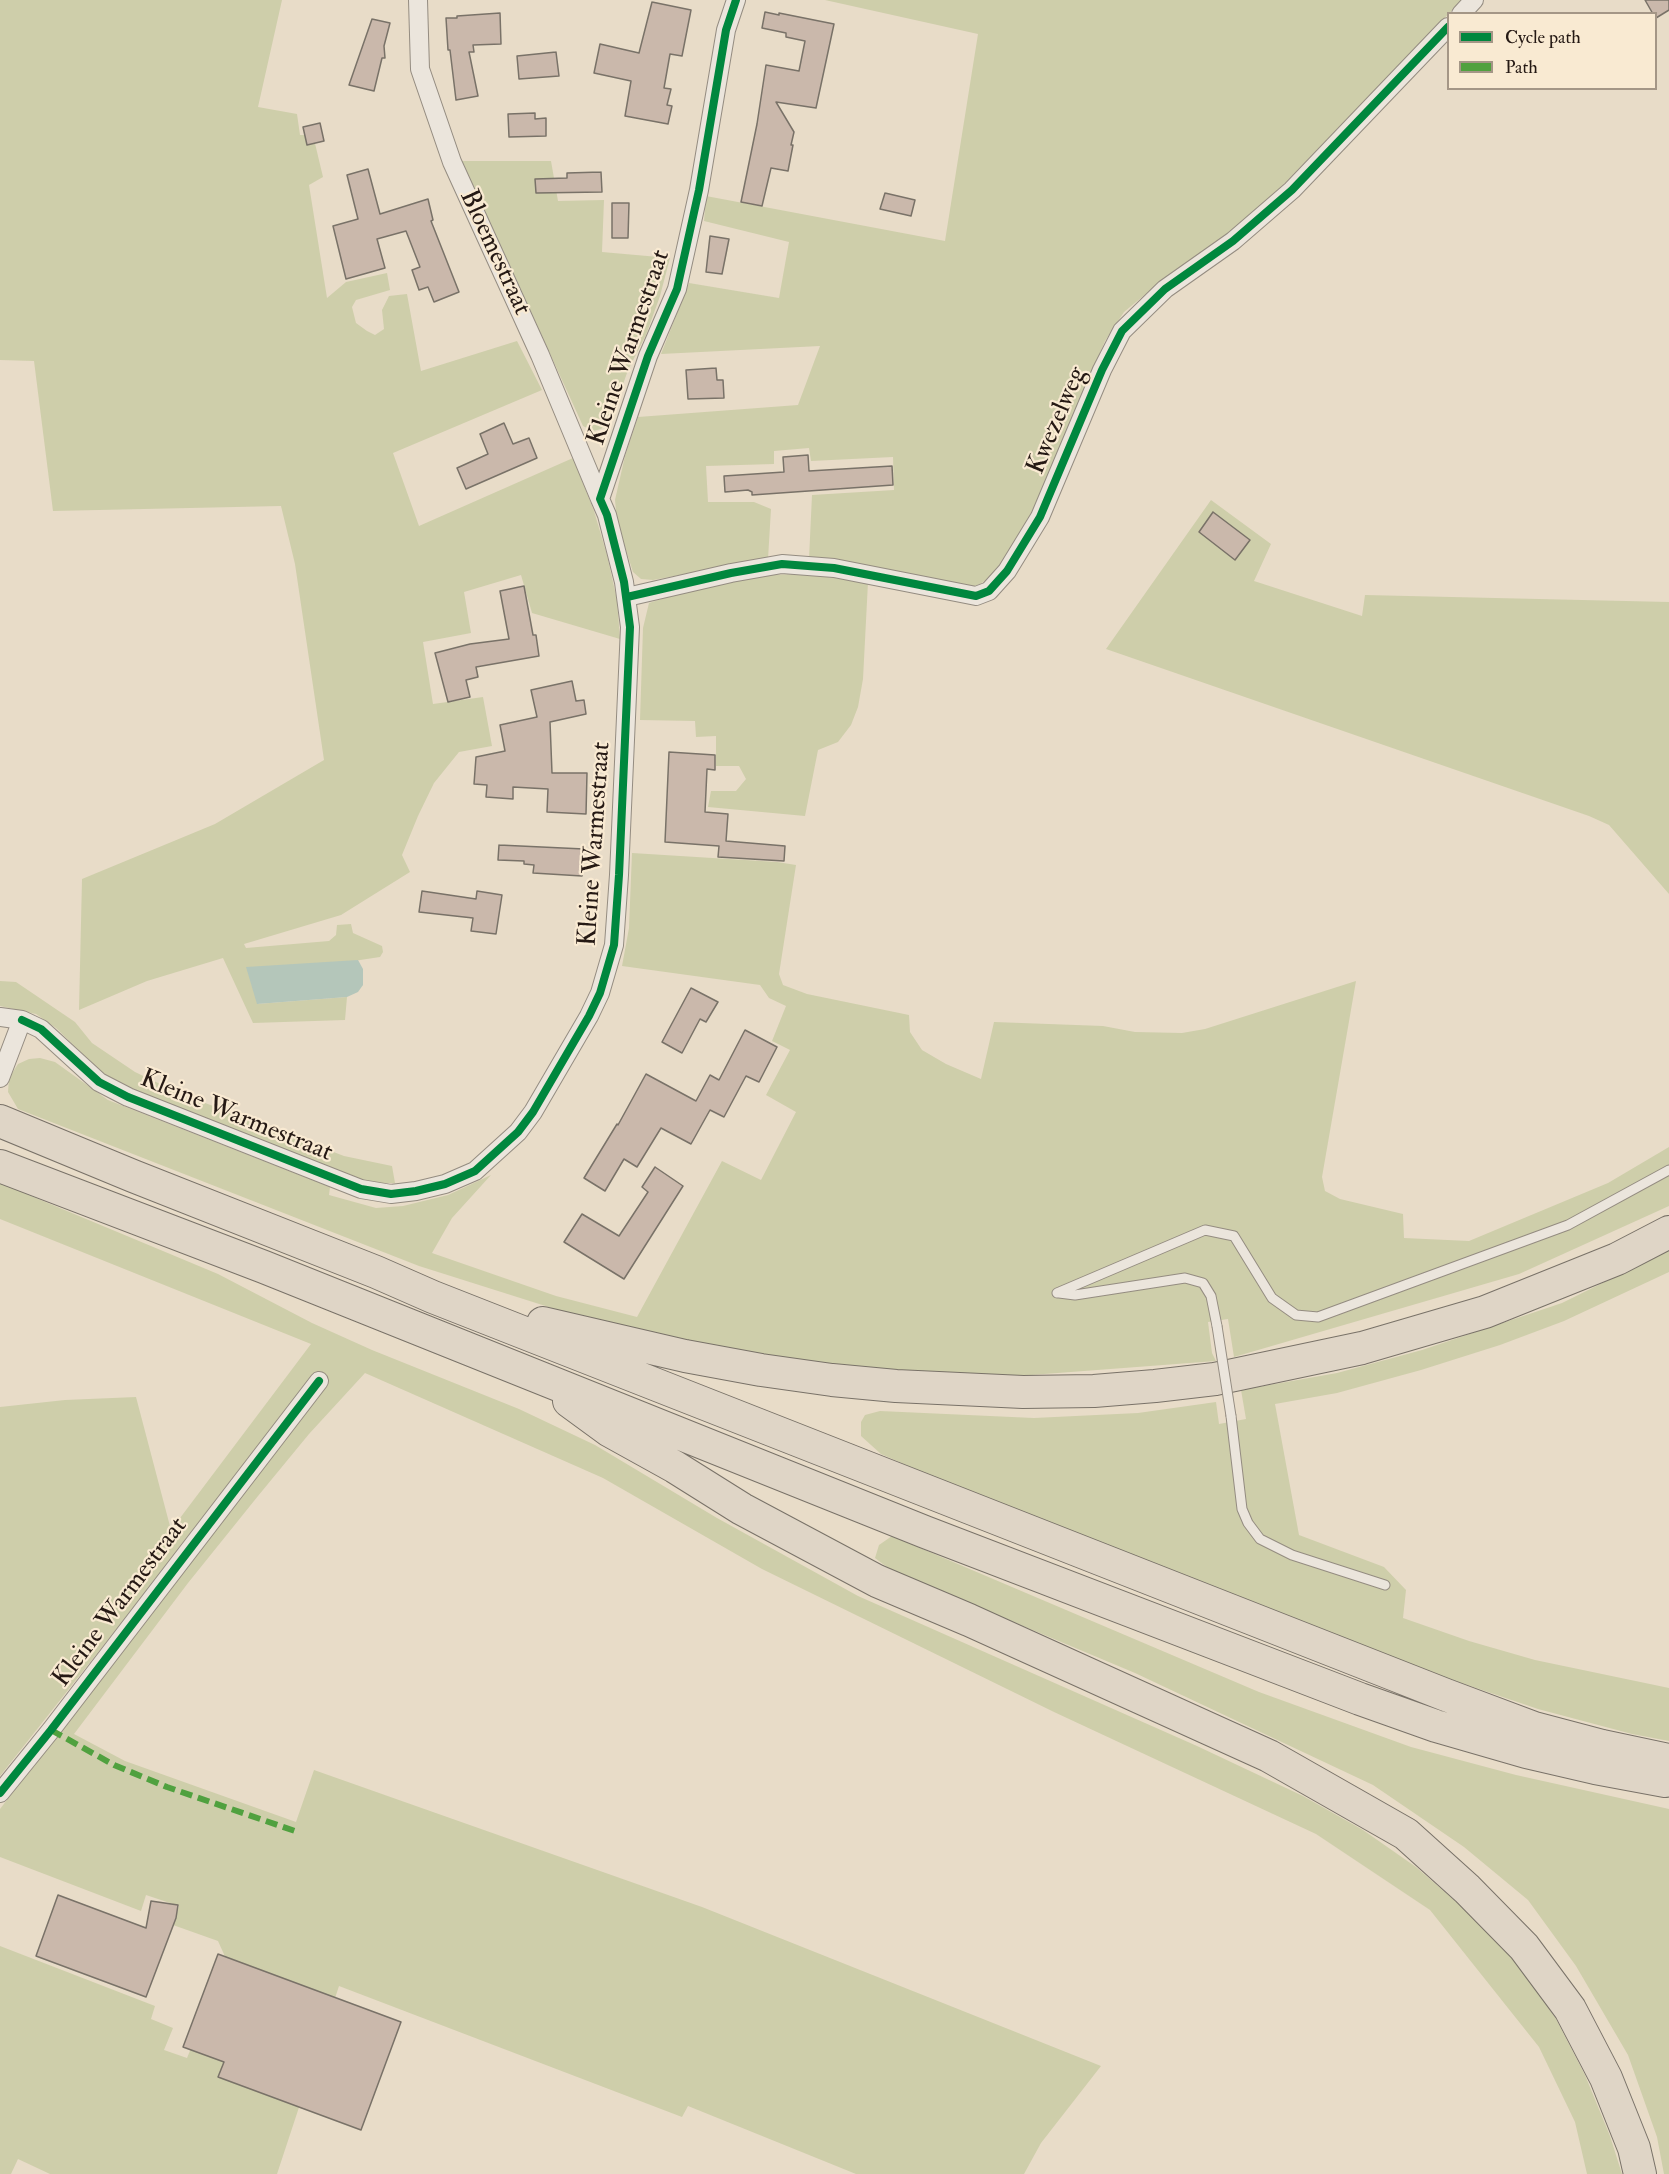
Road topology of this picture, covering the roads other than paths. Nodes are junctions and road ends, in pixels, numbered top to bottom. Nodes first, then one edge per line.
1 (418, 0) edge
2 (736, 0) edge
3 (1474, 0) edge
4 (1463, 12) edge
5 (1447, 29) edge
6 (600, 499) junction
7 (627, 597) junction
8 (0, 1017) edge
9 (22, 1020) junction
10 (0, 1078) edge
11 (0, 1120) edge
12 (0, 1166) edge
13 (1669, 1170) edge
14 (1669, 1232) edge
15 (376, 1272) junction
16 (535, 1375) junction
17 (319, 1381) dead end
18 (1385, 1585) dead end
19 (1669, 1760) edge
20 (1669, 1781) edge
21 (0, 1793) edge
22 (1640, 2174) edge

1 - 6 street, Bloemestraat
2 - 6 street, Kleine Warmestraat
3 - 4 street
5 - 7 street, Kwezelweg
6 - 7 street, Kleine Warmestraat
7 - 9 street, Kleine Warmestraat
8 - 9 street
9 - 10 street
11 - 15 highway
12 - 16 highway
13 - 18 lane, bridge
14 - 15 highway
15 - 19 highway
16 - 20 highway
16 - 22 highway
17 - 21 street, Kleine Warmestraat

